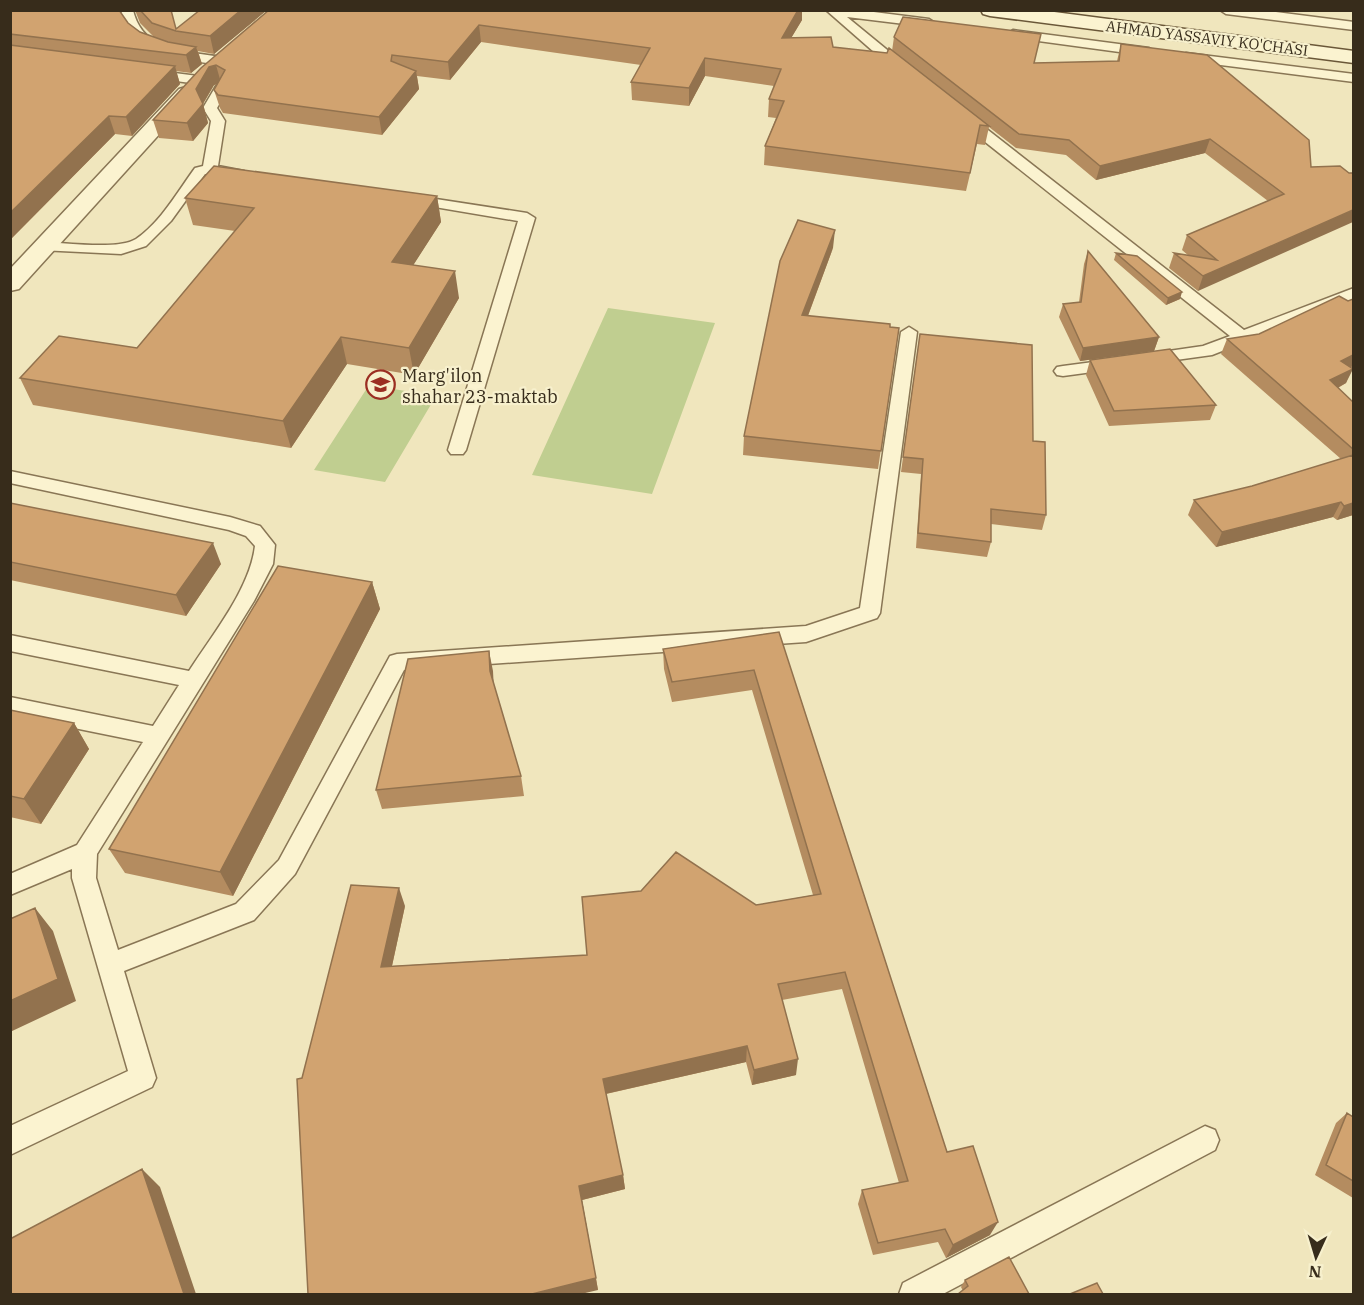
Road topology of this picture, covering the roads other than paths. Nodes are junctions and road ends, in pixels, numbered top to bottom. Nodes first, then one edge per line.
1 (127, 10) edge
2 (990, 10) edge
3 (1226, 10) edge
4 (831, 11) edge
5 (1044, 14) edge
6 (939, 25) edge
7 (1353, 26) edge
8 (998, 33) edge
9 (239, 46) edge
10 (1353, 57) edge
11 (221, 61) junction
12 (139, 72) edge
13 (915, 78) edge
14 (1353, 78) edge
15 (198, 80) junction
16 (221, 89) edge
17 (952, 108) edge
18 (210, 169) junction
19 (256, 176) edge
20 (393, 197) edge
21 (45, 247) junction
22 (10, 284) edge
23 (1353, 293) edge
24 (909, 332) dead end
25 (1242, 337) junction
26 (1063, 371) dead end
27 (457, 450) dead end
28 (10, 477) edge
29 (10, 643) edge
30 (194, 680) junction
31 (10, 706) edge
32 (158, 736) junction
33 (85, 852) junction
34 (10, 885) edge
35 (110, 965) junction
36 (1205, 1140) dead end
37 (10, 1141) edge
38 (914, 1294) edge

1 - 11 lane
2 - 5 street, AHMAD YASSAVIY KO'CHASI
3 - 7 lane
4 - 6 lane
4 - 13 lane
5 - 10 street, AHMAD YASSAVIY KO'CHASI
8 - 14 lane
9 - 11 street
11 - 15 street
12 - 15 lane
15 - 21 street
16 - 18 lane
17 - 25 lane
18 - 19 lane
18 - 21 lane
20 - 27 lane
21 - 22 street
23 - 25 lane
24 - 35 lane
25 - 26 lane
28 - 30 lane
29 - 30 lane
30 - 32 lane
31 - 32 lane
32 - 33 lane
33 - 34 lane
33 - 35 lane
35 - 37 lane
36 - 38 lane

